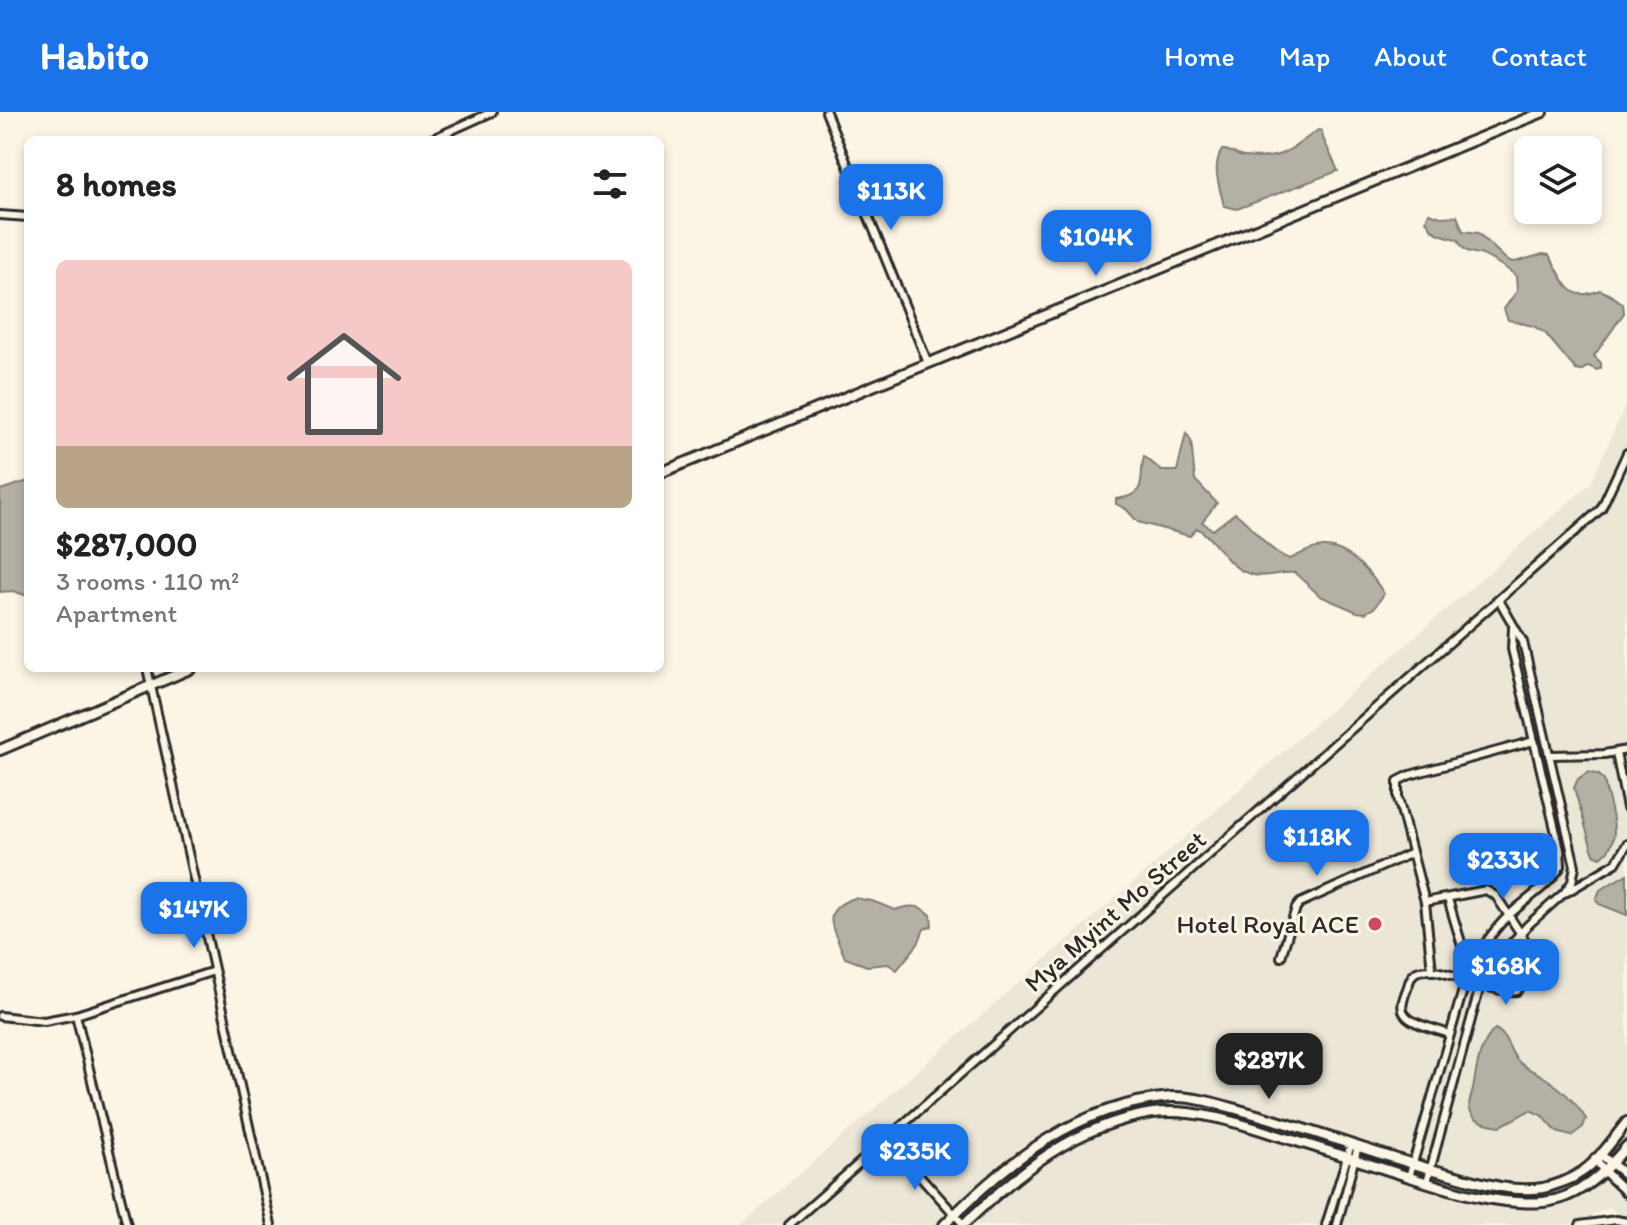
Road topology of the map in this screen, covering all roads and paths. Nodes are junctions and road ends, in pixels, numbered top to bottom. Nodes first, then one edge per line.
1 (492, 112) edge
2 (826, 112) edge
3 (1543, 112) edge
4 (439, 136) edge
5 (0, 215) edge
6 (24, 217) edge
7 (928, 363) junction
8 (1627, 453) edge
9 (664, 471) edge
10 (1499, 600) junction
11 (1513, 628) junction
12 (148, 672) edge
13 (182, 672) edge
14 (151, 685) junction
15 (1534, 741) junction
16 (0, 750) edge
17 (1627, 750) edge
18 (1616, 753) junction
19 (1549, 755) junction
20 (1627, 808) edge
21 (1627, 844) edge
22 (1412, 853) junction
23 (1564, 893) junction
24 (1448, 899) junction
25 (1425, 902) junction
26 (1509, 915) junction
27 (1521, 933) junction
28 (1281, 957) dead end
29 (1469, 969) junction
30 (214, 971) junction
31 (1432, 971) junction
32 (1465, 980) junction
33 (1481, 986) junction
34 (76, 1015) junction
35 (0, 1016) edge
36 (1449, 1034) junction
37 (1627, 1122) edge
38 (887, 1139) junction
39 (1354, 1145) junction
40 (1627, 1146) edge
41 (1597, 1156) junction
42 (1351, 1158) junction
43 (1613, 1163) junction
44 (1413, 1164) junction
45 (1431, 1169) junction
46 (1604, 1171) junction
47 (1627, 1176) edge
48 (1409, 1177) junction
49 (1427, 1182) junction
50 (1627, 1193) edge
51 (955, 1214) junction
52 (1627, 1222) edge
53 (127, 1225) edge
54 (271, 1225) edge
55 (789, 1225) edge
56 (944, 1225) edge
57 (963, 1225) edge
58 (1326, 1225) edge
59 (1337, 1225) edge
60 (1580, 1225) edge

1 - 4 street
2 - 7 street
3 - 7 main road
5 - 6 street
7 - 9 main road
8 - 10 street, Mya Myint Mo Street
10 - 11 street
10 - 38 street, Mya Myint Mo Street
11 - 15 street
11 - 19 street
12 - 14 street
13 - 14 main road
14 - 16 main road
14 - 30 street
15 - 22 street
15 - 26 street
17 - 18 street
18 - 19 street
18 - 20 street
19 - 23 street
21 - 23 street
22 - 25 street
22 - 28 street
23 - 27 street
24 - 25 street
24 - 26 street
24 - 29 street
25 - 31 street
26 - 27 street
26 - 29 street
27 - 33 street
27 - 33 street
29 - 32 street
30 - 34 street
30 - 54 street
31 - 32 street
31 - 36 street
32 - 33 street
32 - 36 street
33 - 45 street
34 - 35 street
34 - 53 street
36 - 44 street
37 - 41 main road
38 - 51 street
38 - 55 street, Mya Myint Mo Street
39 - 42 street
39 - 44 main road
39 - 51 main road
40 - 43 main road
41 - 43 street
41 - 45 main road
41 - 46 street
42 - 48 main road
42 - 57 main road
42 - 58 street
42 - 59 street
43 - 46 main road
43 - 47 street
44 - 45 main road
44 - 48 street
45 - 49 street
46 - 49 main road
46 - 50 street
48 - 49 main road
51 - 56 main road
51 - 57 street
52 - 60 street

